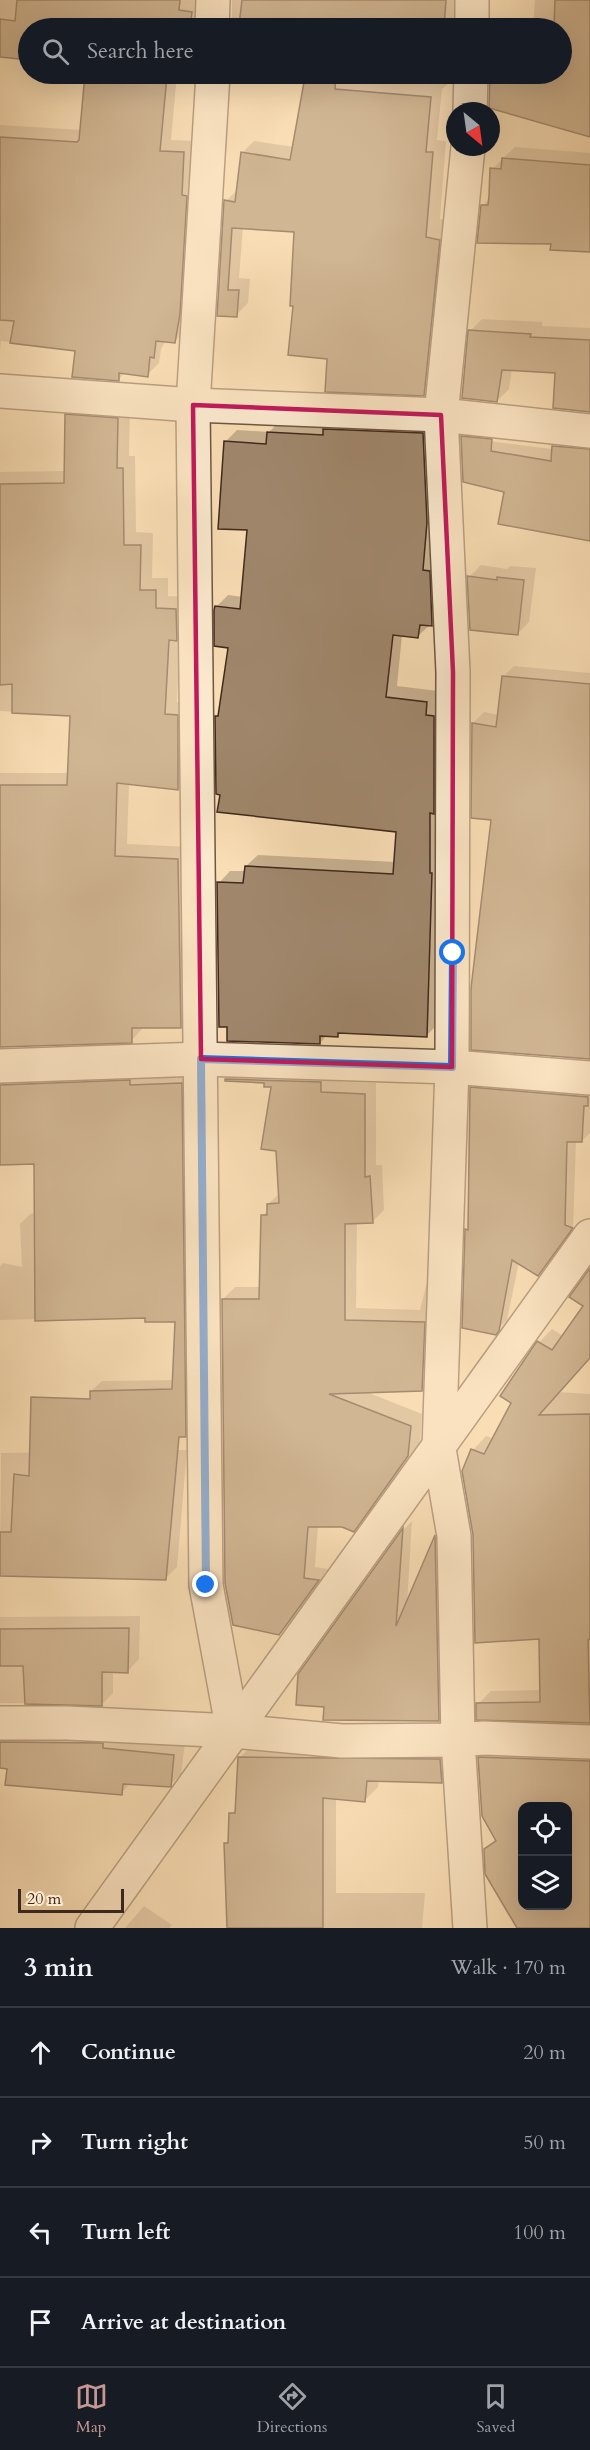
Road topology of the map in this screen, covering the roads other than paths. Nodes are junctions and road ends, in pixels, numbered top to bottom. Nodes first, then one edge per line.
1 (213, 0) edge
2 (472, 0) edge
3 (212, 18) edge
4 (472, 18) edge
5 (214, 84) edge
6 (471, 84) edge
7 (470, 102) edge
8 (467, 156) edge
9 (0, 391) edge
10 (193, 405) junction
11 (441, 415) junction
12 (590, 431) edge
13 (201, 1059) junction
14 (0, 1066) edge
15 (452, 1067) junction
16 (590, 1078) edge
17 (590, 1236) edge
18 (438, 1449) junction
19 (0, 1723) edge
20 (233, 1731) junction
21 (458, 1740) junction
22 (590, 1742) edge
23 (92, 1928) edge
24 (470, 1928) edge

1 - 3 street
2 - 4 street
5 - 10 street
6 - 7 street
8 - 11 street
9 - 10 street
10 - 11 street
10 - 13 street
11 - 12 street
11 - 15 street
13 - 14 street
13 - 15 street
13 - 20 street
15 - 16 street
15 - 18 street
17 - 18 street
18 - 20 street
18 - 21 street
19 - 20 street
20 - 21 street
20 - 23 street
21 - 22 street
21 - 24 street

